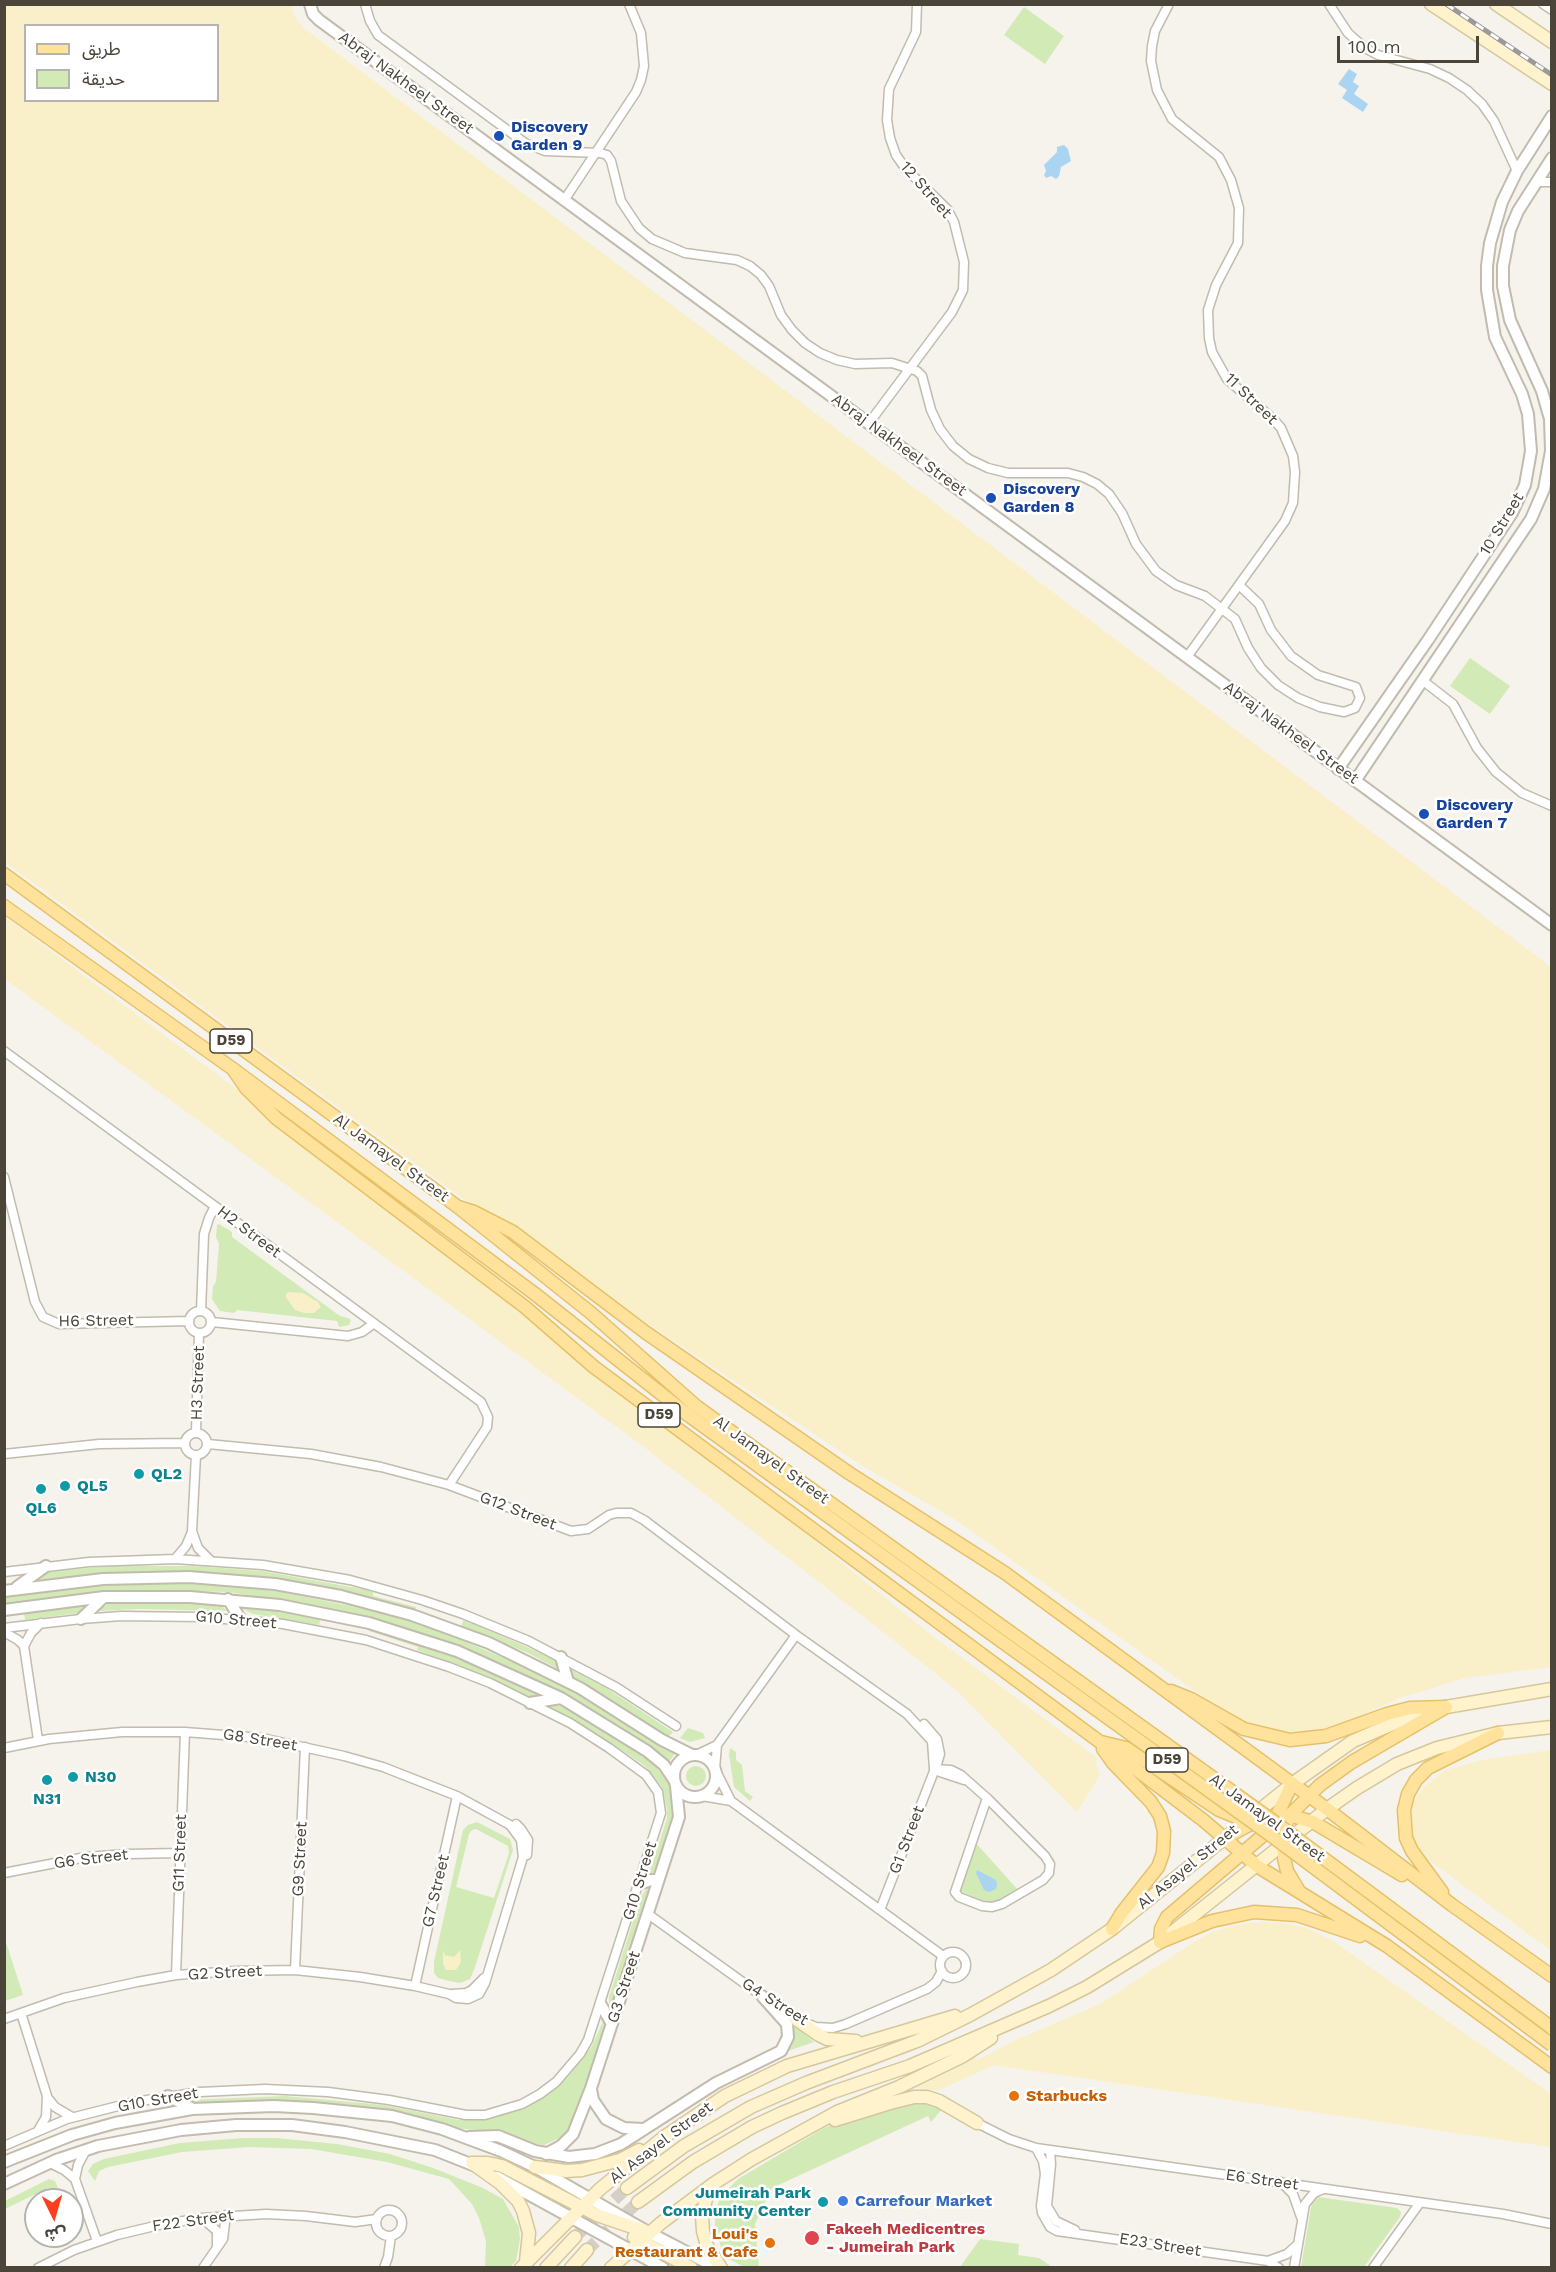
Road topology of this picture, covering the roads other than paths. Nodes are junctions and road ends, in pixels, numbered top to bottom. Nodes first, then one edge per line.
1 (310, 4) edge
2 (364, 4) edge
3 (629, 4) edge
4 (917, 4) edge
5 (1169, 4) edge
6 (1329, 4) edge
7 (1431, 4) edge
8 (1496, 4) edge
9 (1543, 4) edge
10 (1551, 10) edge
11 (1551, 42) edge
12 (1551, 84) edge
13 (1551, 116) edge
14 (596, 153) junction
15 (1551, 158) edge
16 (1517, 171) junction
17 (1542, 172) junction
18 (1551, 181) edge
19 (1536, 182) junction
20 (565, 199) junction
21 (1495, 219) junction
22 (1510, 230) junction
23 (911, 368) junction
24 (869, 423) junction
25 (1239, 585) junction
26 (1222, 609) junction
27 (1187, 657) junction
28 (1408, 669) junction
29 (1422, 680) junction
30 (1414, 692) junction
31 (1338, 769) junction
32 (1355, 781) junction
33 (1551, 806) edge
34 (4, 874) edge
35 (4, 906) edge
36 (1551, 925) edge
37 (4, 1052) edge
38 (233, 1069) junction
39 (4, 1177) edge
40 (215, 1206) junction
41 (458, 1207) junction
42 (201, 1311) junction
43 (189, 1321) junction
44 (212, 1322) junction
45 (373, 1324) junction
46 (199, 1333) junction
47 (196, 1432) junction
48 (185, 1443) junction
49 (208, 1444) junction
50 (4, 1454) edge
51 (196, 1455) junction
52 (782, 1476) junction
53 (449, 1485) junction
54 (192, 1531) junction
55 (175, 1559) junction
56 (210, 1560) junction
57 (46, 1566) junction
58 (4, 1572) edge
59 (10, 1590) edge
60 (104, 1597) junction
61 (228, 1599) junction
62 (4, 1610) edge
63 (81, 1619) junction
64 (241, 1620) junction
65 (41, 1623) junction
66 (4, 1630) edge
67 (796, 1635) junction
68 (24, 1646) junction
69 (561, 1657) junction
70 (568, 1682) junction
71 (1551, 1689) edge
72 (1164, 1691) junction
73 (561, 1698) junction
74 (530, 1703) junction
75 (1446, 1707) junction
76 (676, 1726) dead end
77 (1551, 1727) edge
78 (184, 1731) junction
79 (1498, 1733) junction
80 (38, 1740) junction
81 (1100, 1742) junction
82 (717, 1744) junction
83 (305, 1747) junction
84 (4, 1748) edge
85 (694, 1755) junction
86 (934, 1770) junction
87 (716, 1771) junction
88 (675, 1783) junction
89 (1292, 1784) junction
90 (458, 1796) junction
91 (1308, 1796) junction
92 (701, 1797) junction
93 (987, 1798) junction
94 (731, 1801) junction
95 (1327, 1809) junction
96 (1278, 1813) junction
97 (679, 1816) junction
98 (1288, 1819) junction
99 (503, 1820) joint
100 (1309, 1820) junction
101 (1248, 1822) junction
102 (1271, 1825) junction
103 (1225, 1838) junction
104 (1283, 1845) junction
105 (179, 1853) junction
106 (1242, 1854) junction
107 (1257, 1866) junction
108 (4, 1873) edge
109 (658, 1880) junction
110 (639, 1884) junction
111 (1300, 1893) junction
112 (1452, 1905) junction
113 (880, 1910) junction
114 (648, 1914) junction
115 (1112, 1929) junction
116 (1160, 1942) junction
117 (1387, 1946) junction
118 (943, 1956) junction
119 (295, 1970) junction
120 (942, 1971) junction
121 (176, 1976) junction
122 (1551, 1977) edge
123 (415, 1986) junction
124 (762, 1996) junction
125 (996, 2001) junction
126 (601, 2005) junction
127 (21, 2013) junction
128 (4, 2019) edge
129 (796, 2019) junction
130 (1011, 2023) junction
131 (612, 2024) junction
132 (1551, 2028) edge
133 (869, 2041) junction
134 (1551, 2045) edge
135 (1551, 2067) edge
136 (591, 2088) junction
137 (47, 2096) junction
138 (168, 2096) junction
139 (192, 2109) junction
140 (72, 2118) junction
141 (982, 2126) joint
142 (39, 2129) junction
143 (643, 2129) junction
144 (809, 2129) junction
145 (467, 2137) junction
146 (664, 2137) junction
147 (4, 2146) edge
148 (1036, 2148) junction
149 (1048, 2149) junction
150 (86, 2150) junction
151 (1066, 2152) junction
152 (546, 2154) junction
153 (4, 2162) edge
154 (50, 2163) junction
155 (472, 2163) junction
156 (534, 2166) junction
157 (1047, 2168) junction
158 (75, 2179) junction
159 (1280, 2182) junction
160 (4, 2184) edge
161 (713, 2184) junction
162 (627, 2188) tunnel mouth
163 (1325, 2189) junction
164 (590, 2198) junction
165 (638, 2202) tunnel mouth
166 (1419, 2204) junction
167 (576, 2212) junction
168 (226, 2216) junction
169 (202, 2218) junction
170 (377, 2218) junction
171 (1301, 2220) junction
172 (355, 2222) junction
173 (1551, 2224) edge
174 (379, 2231) junction
175 (391, 2236) junction
176 (645, 2236) junction
177 (575, 2237) tunnel mouth
178 (97, 2241) junction
179 (1297, 2245) junction
180 (631, 2249) junction
181 (587, 2250) tunnel mouth
182 (214, 2252) junction
183 (1268, 2261) junction
184 (523, 2265) edge
185 (38, 2268) edge
186 (203, 2268) edge
187 (384, 2268) edge
188 (546, 2268) edge
189 (571, 2268) edge
190 (611, 2268) edge
191 (663, 2268) edge
192 (691, 2268) edge
193 (719, 2268) edge
194 (1279, 2268) edge
195 (1294, 2268) edge
196 (1373, 2268) edge

1 - 20 street, Abraj Nakheel Street
2 - 14 street
3 - 14 street
4 - 23 street, 12 Street
5 - 25 street, 11 Street
6 - 16 street
7 - 12 main road
8 - 11 main road
9 - 10 street
13 - 16 street, 10 Street
14 - 20 street
14 - 23 street
15 - 17 street, 10 Street
16 - 21 street, 10 Street
17 - 18 street
17 - 19 street, 10 Street
18 - 19 street
19 - 22 street, 10 Street
20 - 24 street, Abraj Nakheel Street
21 - 22 street
21 - 28 street, 10 Street
22 - 29 street, 10 Street
23 - 24 street, 12 Street
23 - 26 street
24 - 27 street, Abraj Nakheel Street
25 - 26 street, 11 Street
25 - 26 street
26 - 27 street, 11 Street
27 - 31 street, Abraj Nakheel Street
28 - 30 street
28 - 31 street, 10 Street
29 - 30 street, 10 Street
29 - 33 street
30 - 32 street, 10 Street
31 - 32 street, Abraj Nakheel Street
32 - 36 street, Abraj Nakheel Street
34 - 41 main road, Al Jamayel Street / D59
35 - 38 main road, Al Jamayel Street / D59
37 - 40 street, H2 Street
38 - 52 main road, Al Jamayel Street / D59
38 - 81 main road, D59
39 - 43 street, H6 Street
40 - 42 street
40 - 45 street, H2 Street
41 - 52 main road, Al Jamayel Street / D59
41 - 72 main road, D59
42 - 43 street
42 - 44 street
43 - 46 street
44 - 45 street
44 - 46 street
45 - 53 street, H2 Street
46 - 47 street, H3 Street
47 - 48 street
47 - 49 street
48 - 50 street
48 - 51 street
49 - 51 street
49 - 53 street, G12 Street
51 - 54 street
52 - 132 main road, Al Jamayel Street / D59, bridge
52 - 134 main road, Al Jamayel Street / D59, bridge
53 - 67 street, G12 Street
54 - 55 street
54 - 56 street
55 - 56 street
55 - 57 street
56 - 69 street
57 - 58 street
57 - 59 street
59 - 70 street
60 - 61 street, G10 Street
60 - 62 street, G10 Street
60 - 63 street
61 - 64 street
61 - 73 street, G10 Street
63 - 64 street, G10 Street
63 - 65 street, G10 Street
64 - 74 street, G10 Street
65 - 66 street, G10 Street
65 - 68 street
66 - 68 street
67 - 82 street
67 - 86 street, G12 Street
68 - 80 street
69 - 70 street
69 - 76 street
70 - 85 street
71 - 75 main road, Al Asayel Street
72 - 75 main road
72 - 89 main road, D59
73 - 74 street
73 - 88 street, G10 Street
74 - 110 street, G10 Street
75 - 89 main road, Al Asayel Street
75 - 91 main road
77 - 79 main road, Al Asayel Street
78 - 80 street, G8 Street
78 - 83 street, G8 Street
78 - 105 street, G11 Street
79 - 95 main road, Al Asayel Street
79 - 112 main road
80 - 84 street, G8 Street
81 - 101 main road
81 - 103 main road, D59
81 - 115 main road
82 - 85 street
82 - 87 street
83 - 90 street, G8 Street
83 - 119 street, G9 Street
85 - 87 street
85 - 88 street
86 - 93 street
86 - 113 street, G1 Street
87 - 92 street
87 - 94 street
88 - 92 street
88 - 97 street, G3 Street
89 - 91 main road, D59
89 - 96 main road
89 - 101 main road, Al Asayel Street
90 - 99 street, G8 Street
90 - 123 street, G7 Street
91 - 95 main road, D59
91 - 98 main road
92 - 94 street
92 - 97 street, G3 Street
93 - 93 street
94 - 113 street
95 - 100 main road, Al Asayel Street
95 - 112 main road, D59
96 - 98 main road
96 - 101 main road
96 - 102 main road
97 - 109 street, G3 Street
98 - 100 main road
98 - 102 main road
98 - 104 main road
99 - 123 street, G2 Street
100 - 104 main road, Al Asayel Street
100 - 112 main road
101 - 102 main road
101 - 103 main road
102 - 106 main road
103 - 106 main road, D59
103 - 115 main road, Al Asayel Street
104 - 107 main road, Al Asayel Street
104 - 111 main road
105 - 108 street, G6 Street
105 - 121 street, G11 Street
106 - 107 main road, D59
106 - 116 main road
107 - 111 main road, D59
107 - 116 main road, Al Asayel Street
109 - 110 street
109 - 114 street, G3 Street
110 - 126 street, G10 Street
111 - 117 main road, D59
112 - 122 main road, D59
113 - 118 street
114 - 124 street, G4 Street
114 - 131 street, G3 Street
115 - 125 main road, Al Asayel Street
116 - 117 main road
116 - 130 main road, Al Asayel Street
117 - 135 main road, D59
118 - 120 street
118 - 120 street
119 - 121 street, G2 Street
119 - 123 street, G2 Street
120 - 129 street, G4 Street
121 - 127 street, G2 Street
124 - 129 street, G4 Street
124 - 143 street
125 - 133 main road, Al Asayel Street
125 - 162 main road, Al Asayel Street
126 - 131 street
126 - 138 street, G10 Street
127 - 128 street, G2 Street
127 - 137 street
129 - 133 main road
130 - 144 main road, Al Asayel Street
130 - 165 main road, Al Asayel Street
131 - 136 street, G3 Street
133 - 146 main road, Al Asayel Street
136 - 143 street
136 - 152 street, G3 Street
137 - 140 street
137 - 142 street
138 - 139 street
138 - 140 street, G10 Street
139 - 145 street
139 - 153 street
140 - 142 street, G10 Street
141 - 144 main road
141 - 148 street, E6 Street
142 - 147 street, G10 Street
143 - 152 street
144 - 161 main road, Al Asayel Street
145 - 152 street
145 - 156 street
146 - 156 main road
146 - 164 main road, Al Asayel Street
148 - 149 street, E6 Street
148 - 157 street
149 - 151 street, E6 Street
149 - 157 street, E23 Street
150 - 154 street
150 - 155 street
150 - 158 street
151 - 157 street
151 - 159 street, E6 Street
154 - 158 street
154 - 160 street
155 - 167 main road
155 - 184 main road
156 - 164 street
157 - 183 street, E23 Street
158 - 178 street
159 - 163 street, E6 Street
159 - 171 street
161 - 176 main road, Al Asayel Street
161 - 193 main road
163 - 166 street, E6 Street
163 - 171 street
164 - 167 main road, Al Asayel Street
164 - 176 street
166 - 173 street, E6 Street
166 - 196 street
167 - 176 main road
167 - 180 street
167 - 184 main road, Al Asayel Street
168 - 169 street, F22 Street
168 - 172 street, F22 Street
168 - 182 street
169 - 178 street, F22 Street
169 - 182 street
170 - 172 street, F22 Street
170 - 174 street
170 - 175 street, F22 Street
171 - 179 street
172 - 174 street, F22 Street
174 - 175 street, F22 Street
175 - 187 street
176 - 180 main road, Al Asayel Street
176 - 192 main road
176 - 193 street
177 - 188 main road
178 - 185 street, F22 Street
179 - 183 street
179 - 195 street
180 - 190 main road, Al Asayel Street
180 - 191 street
181 - 189 main road
182 - 186 street
183 - 194 street, E23 Street

